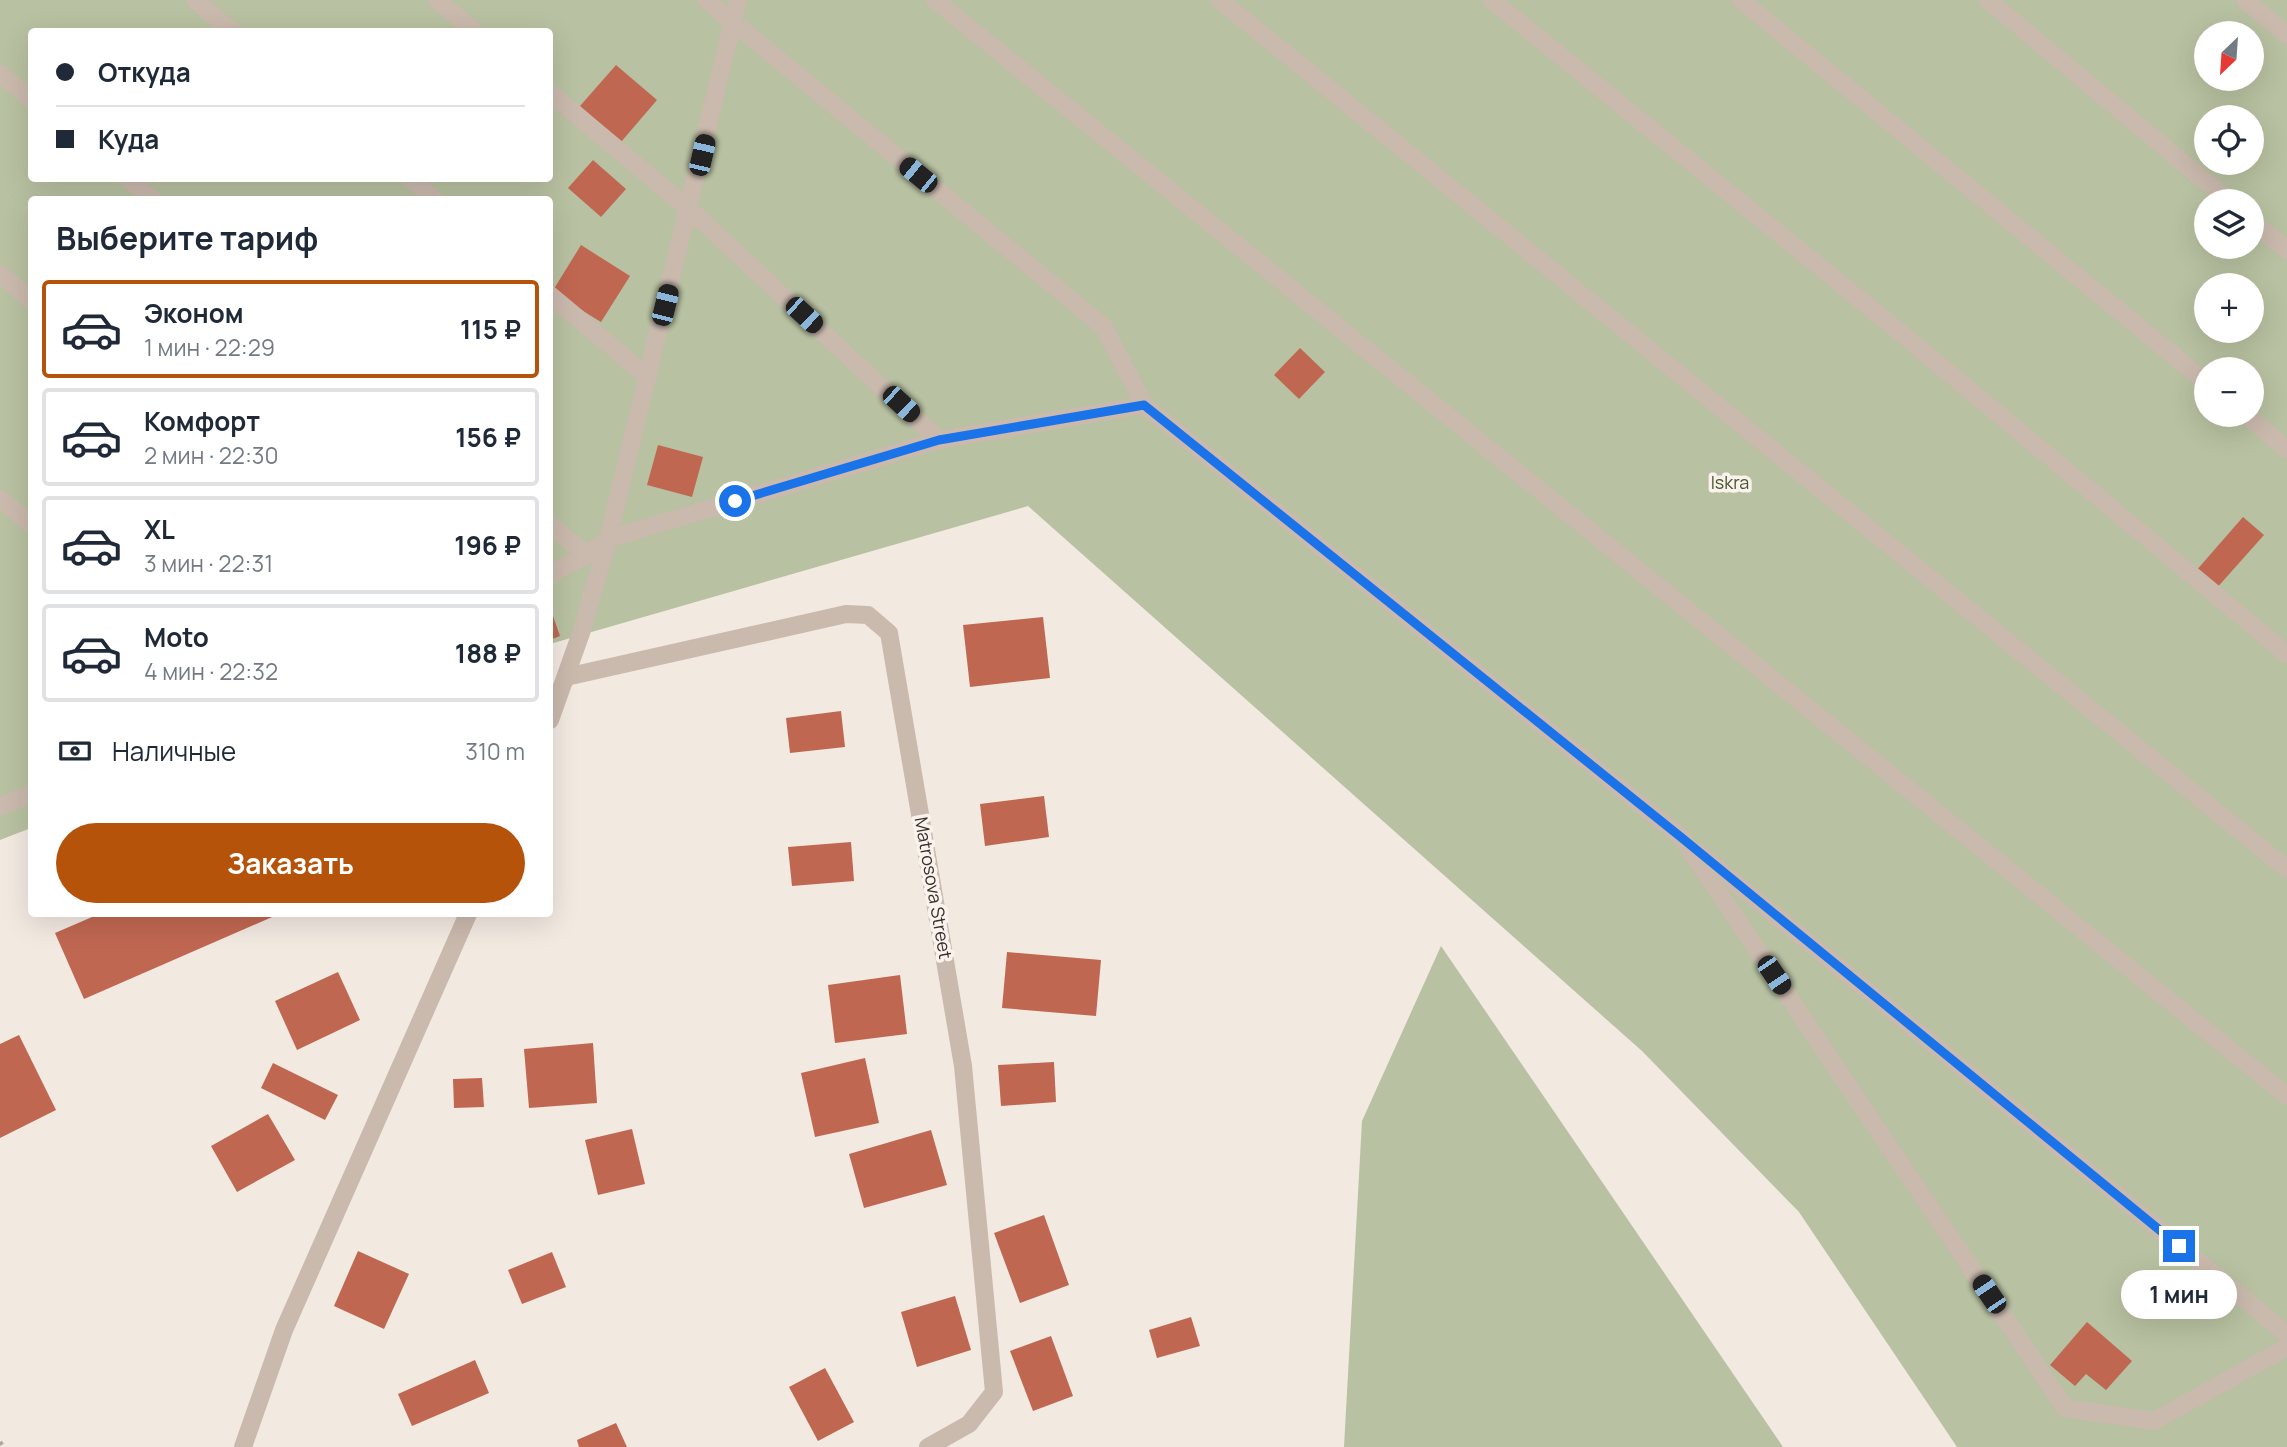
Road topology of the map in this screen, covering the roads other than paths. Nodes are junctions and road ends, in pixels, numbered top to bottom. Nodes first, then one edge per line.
1 (195, 0) edge
2 (437, 0) edge
3 (706, 0) edge
4 (738, 0) edge
5 (935, 0) edge
6 (1220, 0) edge
7 (1492, 0) edge
8 (1741, 0) edge
9 (1988, 0) edge
10 (2245, 0) edge
11 (733, 23) junction
12 (228, 28) edge
13 (470, 28) edge
14 (2287, 35) edge
15 (0, 74) edge
16 (553, 96) edge
17 (28, 97) edge
18 (132, 182) edge
19 (415, 182) edge
20 (2215, 189) edge
21 (148, 196) edge
22 (430, 196) edge
23 (689, 209) junction
24 (2264, 231) edge
25 (2287, 250) edge
26 (0, 274) edge
27 (28, 298) edge
28 (553, 298) edge
29 (2194, 372) edge
30 (648, 377) junction
31 (1144, 405) junction
32 (2260, 427) edge
33 (939, 440) junction
34 (2287, 449) edge
35 (0, 499) edge
36 (28, 522) edge
37 (553, 527) edge
38 (608, 539) junction
39 (587, 555) junction
40 (553, 572) edge
41 (2287, 654) edge
42 (566, 677) junction
43 (553, 712) edge
44 (28, 796) edge
45 (0, 806) edge
46 (1682, 838) junction
47 (2287, 869) edge
48 (466, 917) edge
49 (2287, 1096) edge
50 (2287, 1334) edge
51 (2287, 1347) edge
52 (243, 1447) edge
53 (928, 1447) edge

1 - 12 street
2 - 13 street
3 - 11 street
4 - 11 street
5 - 49 street
6 - 47 street
7 - 41 street
8 - 29 street
9 - 20 street
10 - 14 street
11 - 23 street
11 - 31 street
15 - 17 street
16 - 23 street
18 - 21 street
19 - 22 street
23 - 30 street
23 - 33 street
24 - 25 street
26 - 27 street
28 - 30 street
30 - 38 street
31 - 33 street
31 - 46 street
32 - 34 street
33 - 38 street
35 - 36 street
37 - 39 street
38 - 39 street
38 - 42 street
39 - 40 street
42 - 43 street
42 - 53 street, Matrosova Street
44 - 45 street
46 - 50 street
46 - 51 street
48 - 52 street

